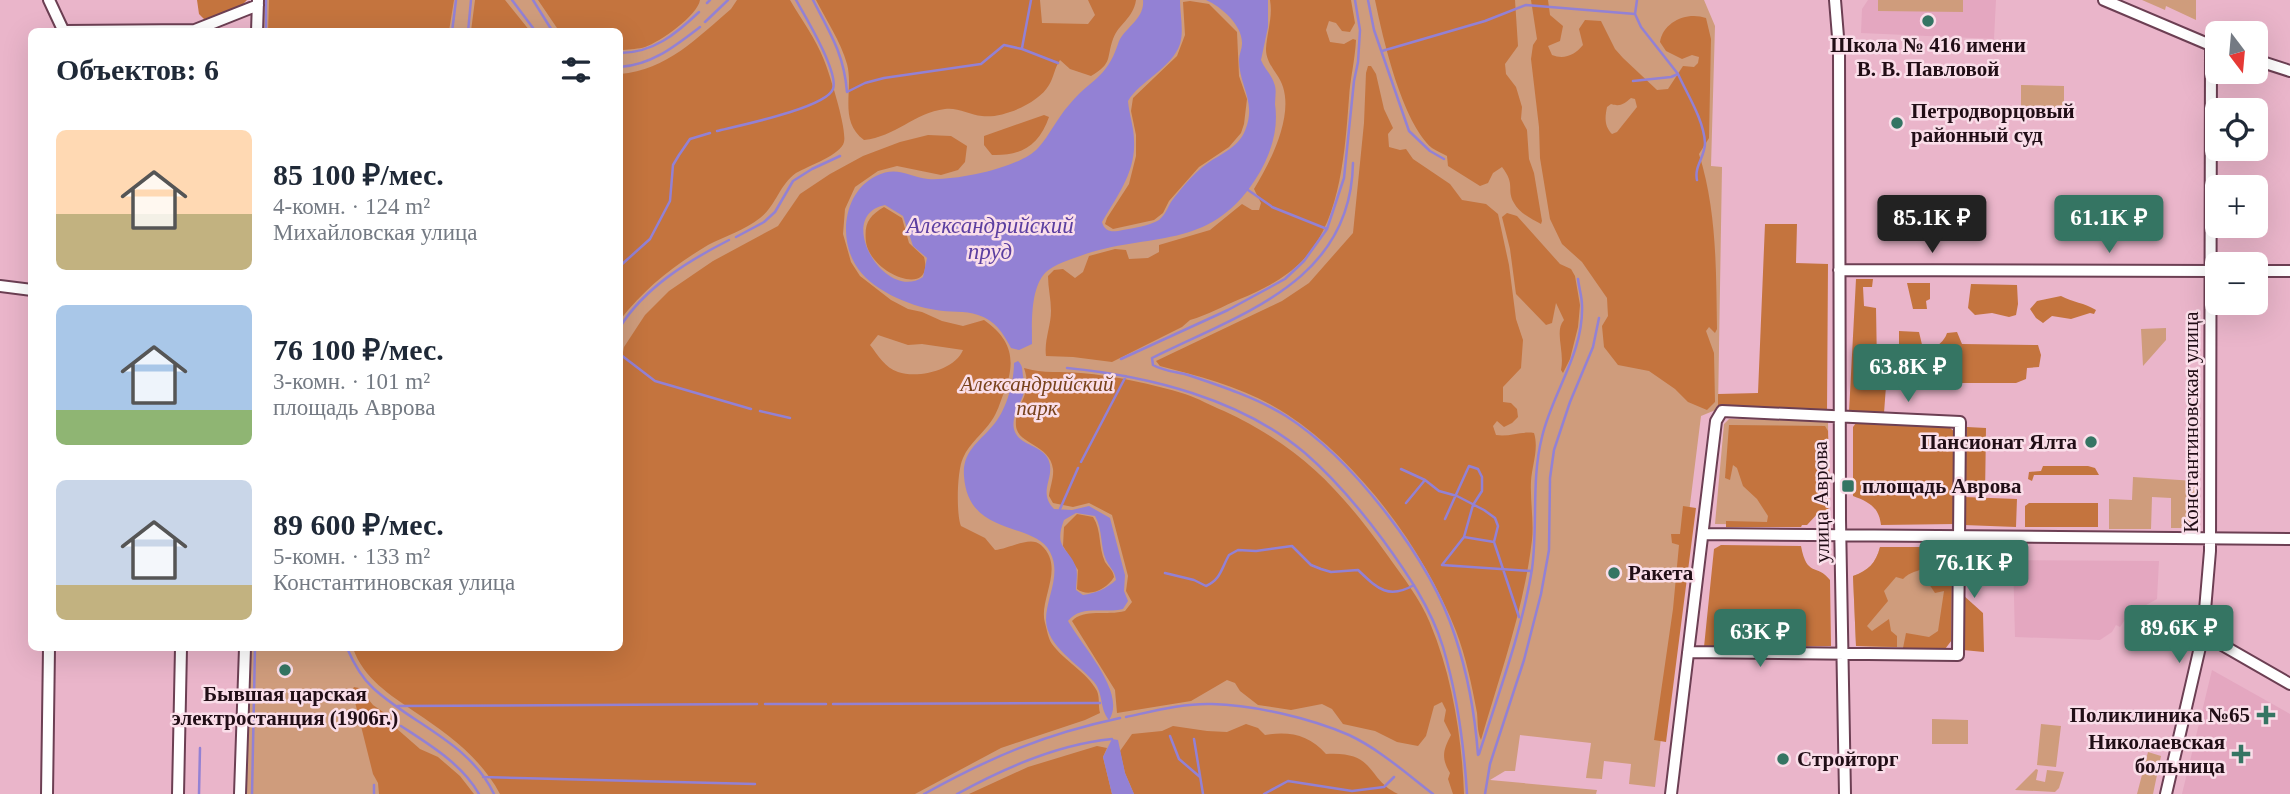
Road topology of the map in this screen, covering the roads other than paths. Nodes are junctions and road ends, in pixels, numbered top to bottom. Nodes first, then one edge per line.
1 (49, 0) edge
2 (1835, 0) edge
3 (2104, 0) edge
4 (258, 3) edge
5 (63, 28) edge
6 (202, 28) edge
7 (257, 28) edge
8 (2205, 43) edge
9 (2268, 65) edge
10 (2290, 71) edge
11 (2214, 84) edge
12 (2214, 252) edge
13 (1839, 271) junction
14 (2205, 271) edge
15 (2268, 271) edge
16 (2290, 271) edge
17 (0, 286) edge
18 (28, 290) edge
19 (2213, 315) edge
20 (1839, 417) junction
21 (1703, 534) junction
22 (1840, 536) junction
23 (1959, 537) junction
24 (2210, 538) junction
25 (2290, 539) edge
26 (2203, 634) junction
27 (49, 651) edge
28 (181, 651) edge
29 (245, 651) edge
30 (1688, 652) junction
31 (1842, 654) junction
32 (2290, 684) edge
33 (47, 794) edge
34 (178, 794) edge
35 (240, 794) edge
36 (1671, 794) edge
37 (1845, 794) edge
38 (2166, 794) edge

1 - 5 street
2 - 13 street, улица Аврова
3 - 8 street
4 - 6 street
4 - 7 street
9 - 10 street
11 - 12 street, Константиновская улица
13 - 14 street
13 - 20 street, улица Аврова
15 - 16 street
17 - 18 street
19 - 24 street, Константиновская улица
20 - 21 street
20 - 22 street, улица Аврова
20 - 23 street
21 - 22 street
21 - 30 street
22 - 23 street
22 - 31 street, улица Аврова
23 - 24 street
23 - 31 street
24 - 25 street
24 - 26 street, Константиновская улица
26 - 32 street
26 - 38 street, Константиновская улица
27 - 33 street
28 - 34 street
29 - 35 street
30 - 31 street
30 - 36 street
31 - 37 street, улица Аврова

